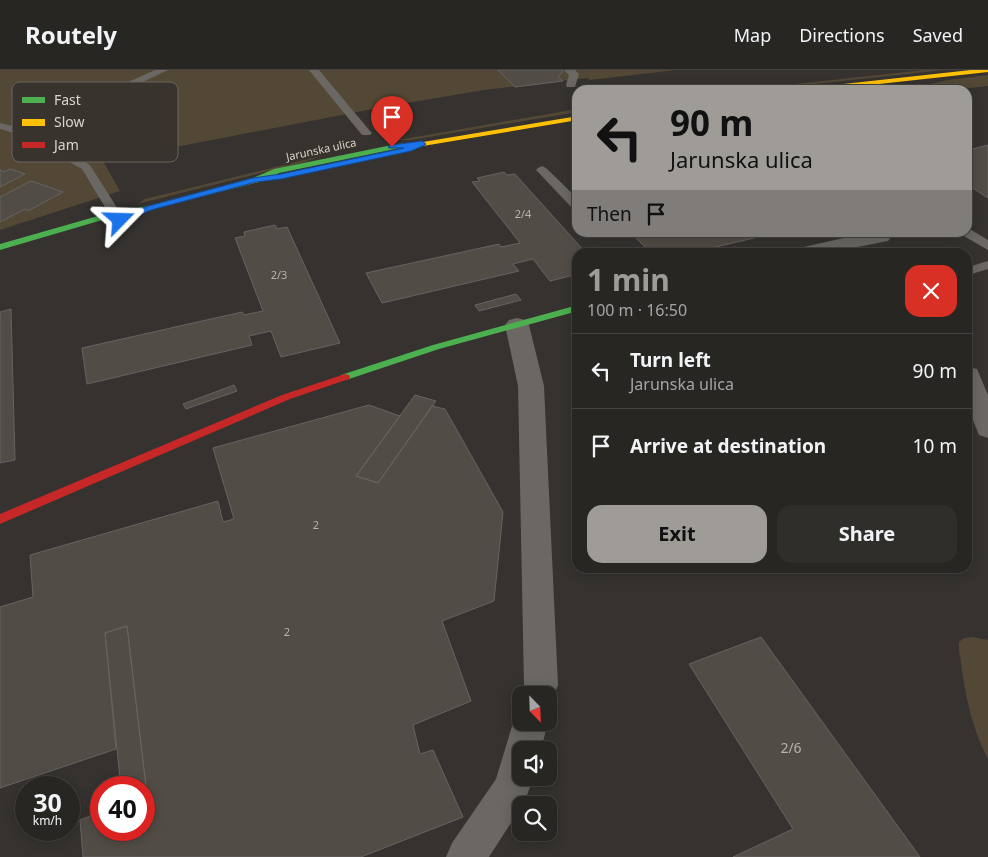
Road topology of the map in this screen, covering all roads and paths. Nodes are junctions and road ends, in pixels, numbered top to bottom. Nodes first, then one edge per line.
1 (163, 70) edge
2 (314, 70) edge
3 (569, 70) edge
4 (988, 70) edge
5 (137, 82) edge
6 (571, 85) dead end
7 (852, 85) edge
8 (572, 119) edge
9 (366, 133) dead end
10 (77, 162) edge
11 (542, 170) dead end
12 (572, 201) edge
13 (148, 208) junction
14 (115, 214) junction
15 (972, 235) edge
16 (871, 237) edge
17 (881, 237) edge
18 (988, 246) edge
19 (0, 247) edge
20 (824, 248) edge
21 (891, 248) edge
22 (0, 256) edge
23 (988, 265) edge
24 (972, 270) edge
25 (572, 310) edge
26 (517, 325) junction
27 (972, 386) edge
28 (988, 429) edge
29 (0, 519) edge
30 (541, 686) edge
31 (513, 786) edge
32 (466, 857) edge

1 - 5 lane
2 - 9 lane
3 - 6 lane
4 - 7 street
8 - 13 street, Jarunska ulica
10 - 14 lane
11 - 12 lane
13 - 14 street, Jarunska ulica
13 - 22 street, Jarunska ulica
14 - 19 street, Jarunska ulica
15 - 18 lane
16 - 20 street
17 - 21 street
23 - 24 lane
25 - 26 street
26 - 29 street
26 - 30 street
27 - 28 street
31 - 32 street

